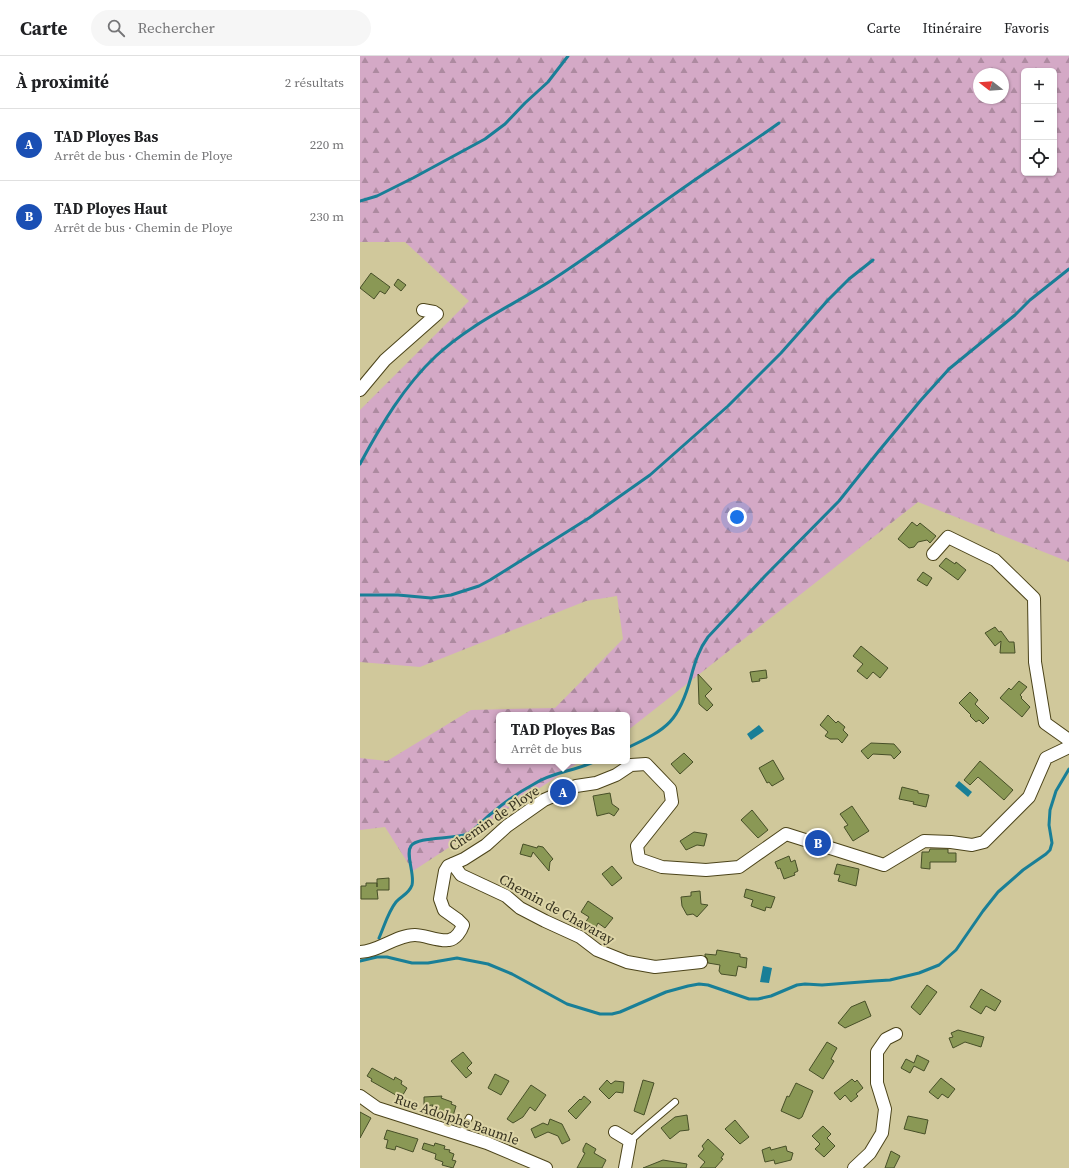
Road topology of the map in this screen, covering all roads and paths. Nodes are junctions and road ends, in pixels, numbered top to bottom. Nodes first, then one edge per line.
1 (423, 310) dead end
2 (360, 390) edge
3 (933, 554) dead end
4 (1069, 740) edge
5 (1069, 747) edge
6 (453, 864) junction
7 (360, 952) edge
8 (701, 962) dead end
9 (896, 1034) dead end
10 (360, 1096) edge
11 (675, 1102) dead end
12 (469, 1118) dead end
13 (615, 1132) dead end
14 (461, 1134) junction
15 (630, 1141) junction
16 (546, 1168) edge
17 (625, 1168) edge
18 (854, 1168) edge

1 - 2 street
3 - 4 street
5 - 6 street, Chemin de Ploye
6 - 7 street, Chemin de Ploye
6 - 8 street, Chemin de Chavaray
9 - 18 street
10 - 14 street, Rue Adolphe Baumle
11 - 15 lane
12 - 14 lane
13 - 15 street
14 - 16 street, Rue Adolphe Baumle
15 - 17 street

